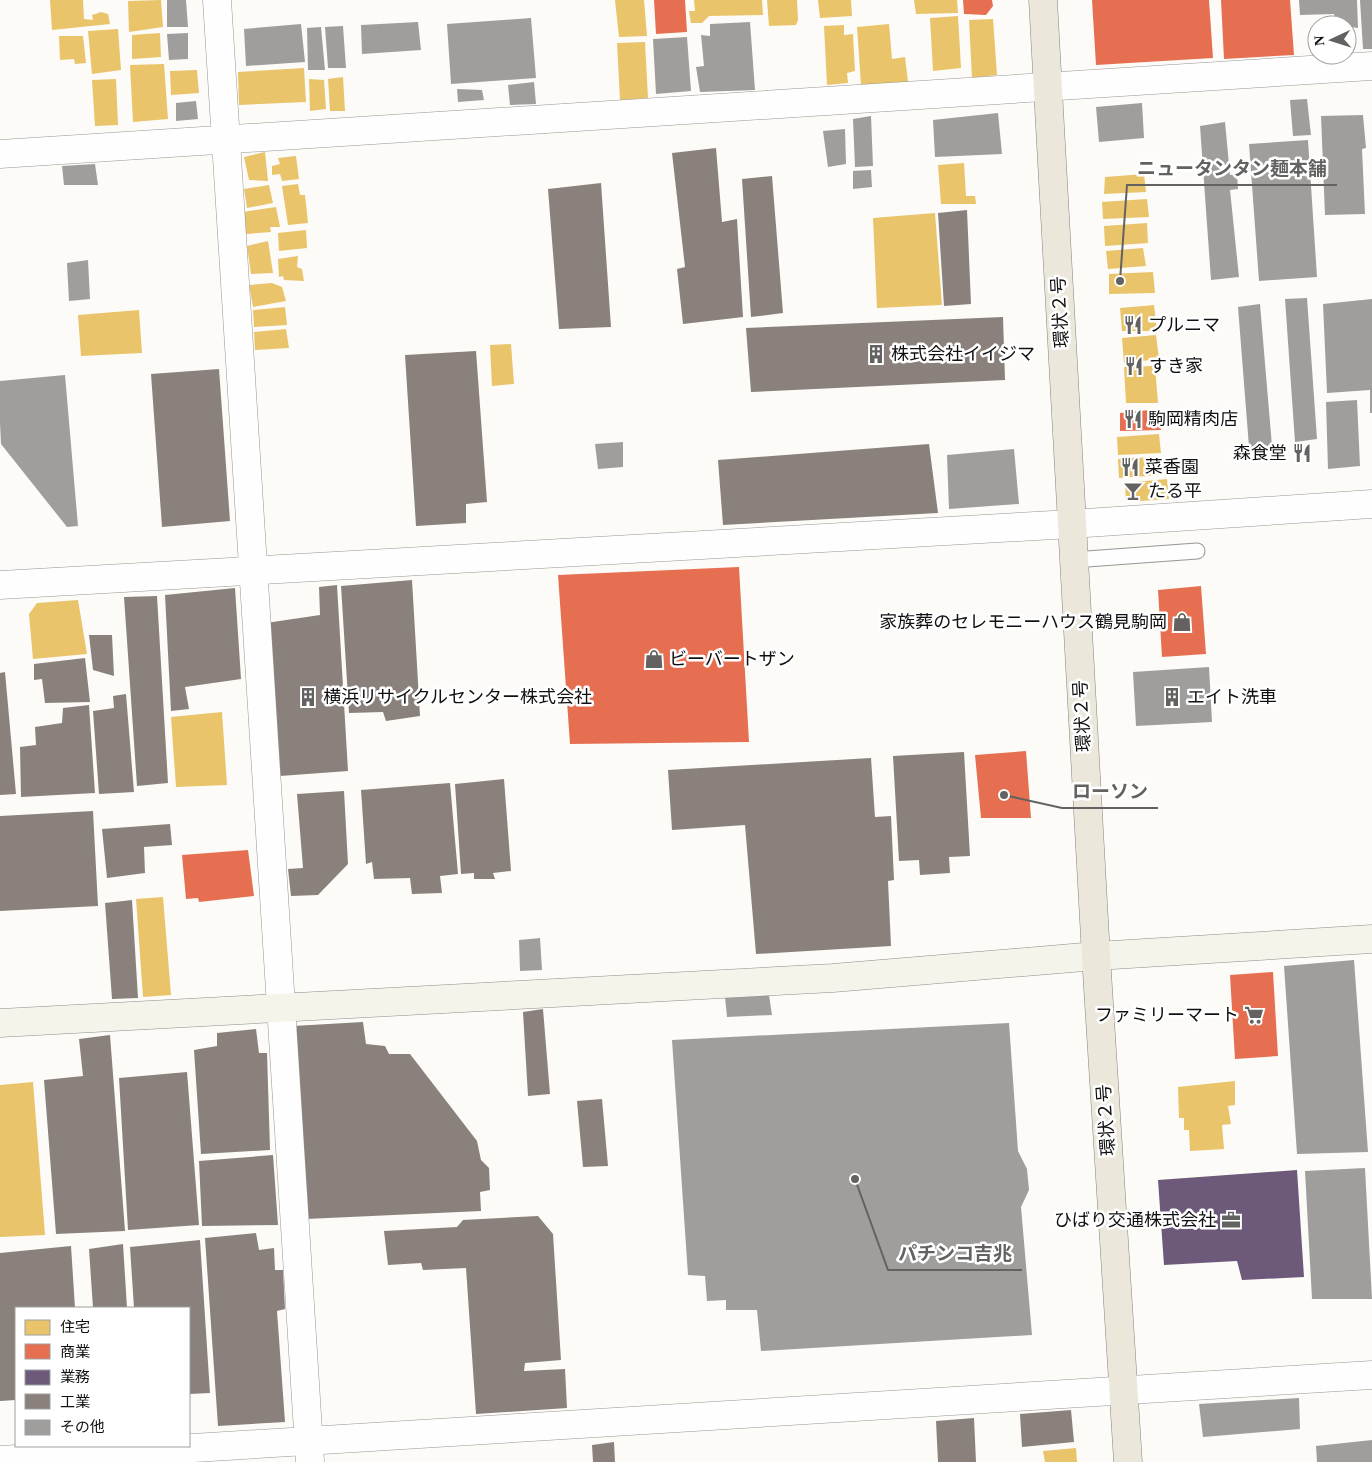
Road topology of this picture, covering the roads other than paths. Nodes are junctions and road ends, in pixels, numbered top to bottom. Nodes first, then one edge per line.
1 (217, 0) edge
2 (1044, 0) edge
3 (1372, 66) edge
4 (1048, 85) junction
5 (226, 139) junction
6 (0, 154) edge
7 (1372, 504) edge
8 (1071, 524) junction
9 (1198, 551) dead end
10 (1074, 560) junction
11 (253, 570) junction
12 (0, 585) edge
13 (1372, 939) edge
14 (1096, 956) junction
15 (281, 1008) junction
16 (0, 1023) edge
17 (1372, 1375) edge
18 (1124, 1391) junction
19 (309, 1451) edge
20 (0, 1460) edge
21 (1128, 1462) edge

1 - 5 street
2 - 4 main road, 環状２号
3 - 4 street
4 - 5 street
4 - 8 main road, 環状２号
5 - 6 street
5 - 11 street
7 - 8 street
8 - 10 main road, 環状２号
8 - 11 street
9 - 10 lane
10 - 14 main road, 環状２号
11 - 12 street
11 - 15 street
13 - 14 street
14 - 15 street
14 - 18 main road, 環状２号
15 - 16 street
15 - 19 street
17 - 18 street
18 - 19 street
18 - 21 main road, 環状２号
19 - 20 street

